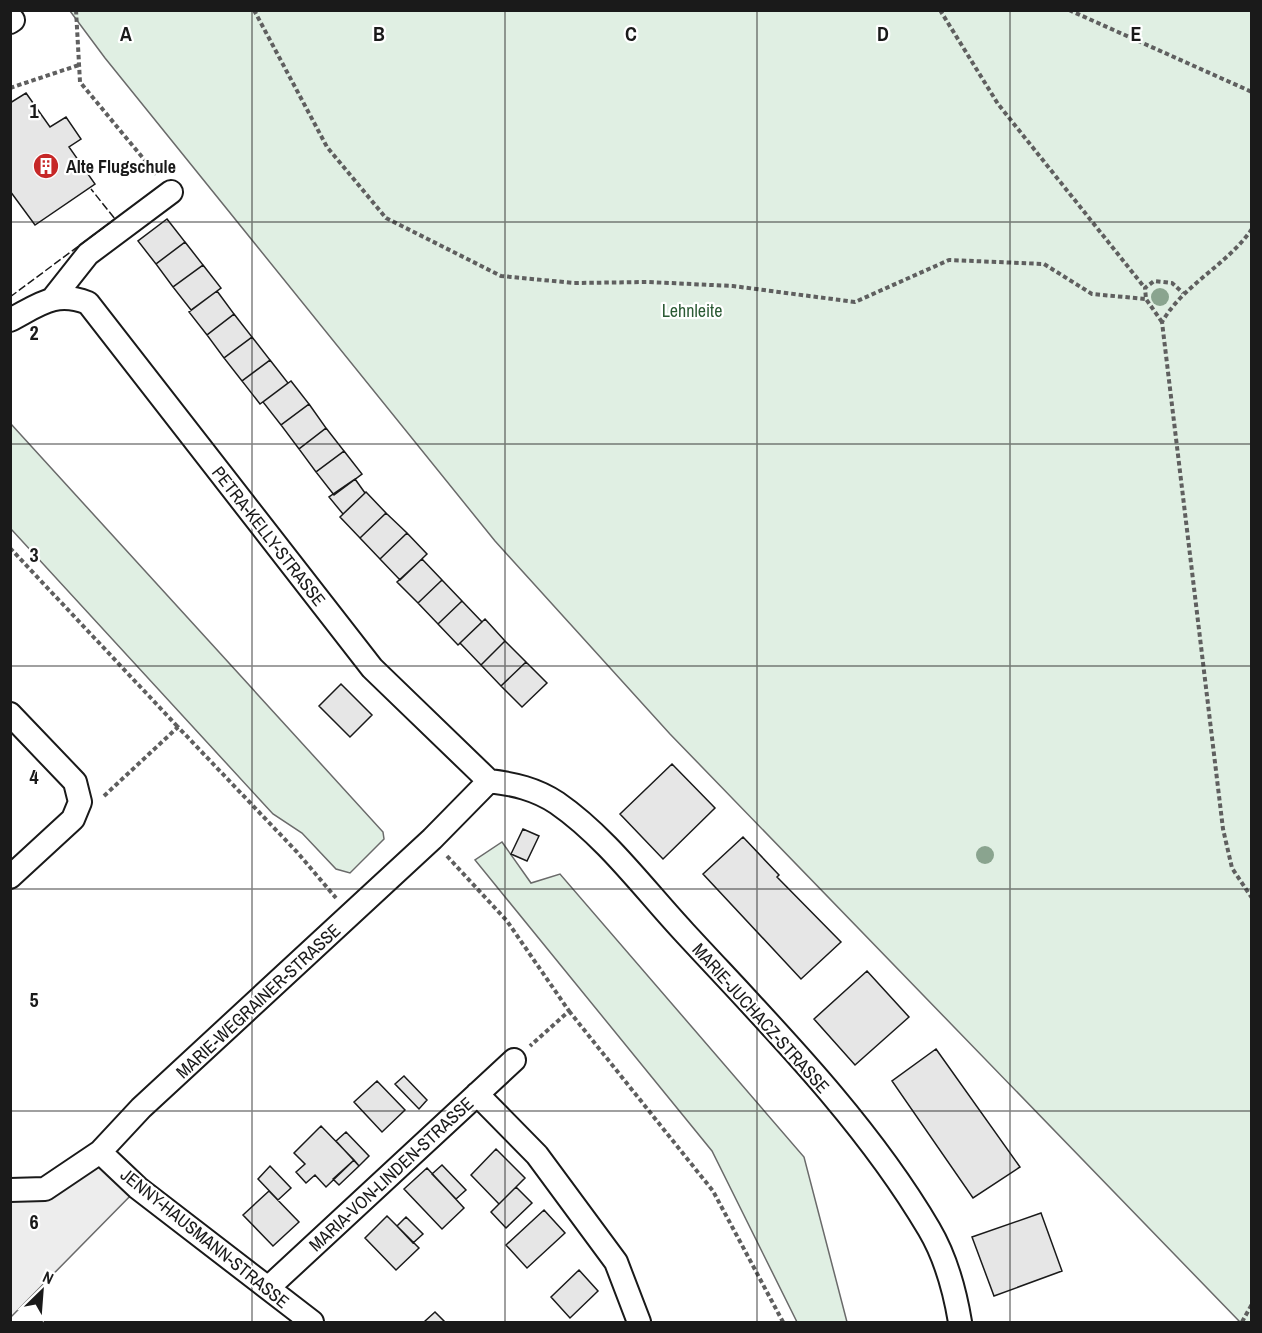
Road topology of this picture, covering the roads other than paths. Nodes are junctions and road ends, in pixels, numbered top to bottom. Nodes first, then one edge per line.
1 (171, 192) road end
2 (54, 297) junction
3 (10, 320) edge
4 (10, 714) edge
5 (489, 781) junction
6 (10, 877) edge
7 (514, 1060) road end
8 (477, 1095) junction
9 (100, 1152) junction
10 (10, 1190) edge
11 (268, 1288) junction
12 (312, 1323) edge
13 (639, 1323) edge
14 (960, 1323) edge

1 - 2 street
2 - 3 street
2 - 5 street, PETRA-KELLY-STRASSE
4 - 6 street
5 - 9 street, MARIE-WEGRAINER-STRASSE
5 - 14 street, MARIE-JUCHACZ-STRASSE
7 - 8 street, MARIA-VON-LINDEN-STRASSE
8 - 11 street, MARIA-VON-LINDEN-STRASSE
8 - 13 street
9 - 10 street, MARIE-WEGRAINER-STRASSE
9 - 11 street, JENNY-HAUSMANN-STRASSE
11 - 12 street, JENNY-HAUSMANN-STRASSE

